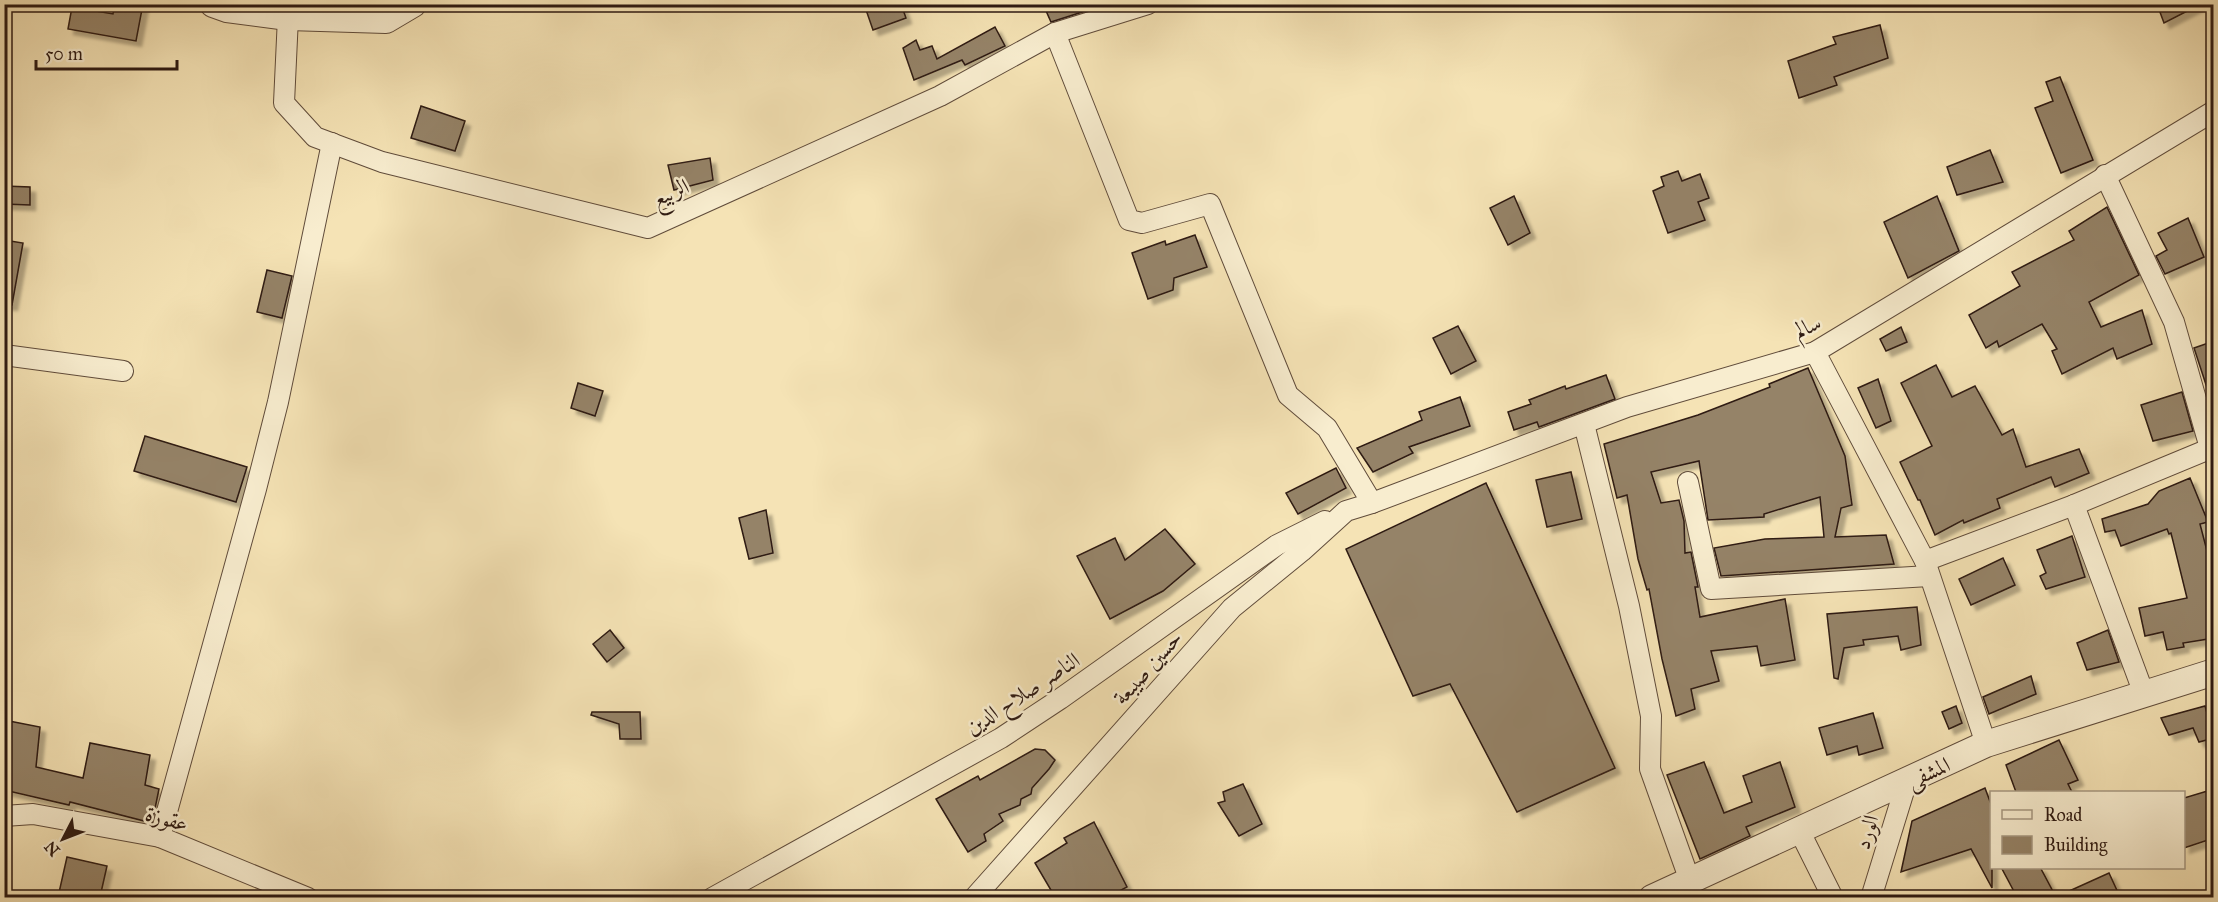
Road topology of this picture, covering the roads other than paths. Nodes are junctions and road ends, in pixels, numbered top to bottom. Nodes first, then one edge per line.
1 (213, 4) edge
2 (414, 4) edge
3 (1148, 4) edge
4 (288, 17) junction
5 (1054, 33) junction
6 (2214, 111) edge
7 (332, 143) junction
8 (2105, 175) junction
9 (1815, 352) junction
10 (4, 355) edge
11 (123, 371) dead end
12 (1584, 424) junction
13 (2212, 447) edge
14 (1688, 482) dead end
15 (1376, 501) junction
16 (2073, 505) junction
17 (1346, 511) junction
18 (1927, 568) junction
19 (2214, 672) edge
20 (2144, 694) junction
21 (1986, 744) junction
22 (1907, 781) junction
23 (4, 816) edge
24 (1799, 830) junction
25 (160, 837) junction
26 (1690, 880) junction
27 (308, 897) edge
28 (712, 897) edge
29 (974, 897) edge
30 (1652, 897) edge
31 (1833, 897) edge
32 (1871, 897) edge

1 - 4 street
2 - 4 street
3 - 5 street, الربيع
4 - 7 street, الربيع
5 - 7 street, الربيع
5 - 15 street
6 - 8 street, سالم
7 - 25 street
8 - 9 street, سالم
8 - 13 street
9 - 12 street, سالم
9 - 18 street
10 - 11 street
12 - 15 street, سالم
12 - 26 street
13 - 16 street
14 - 18 street
15 - 17 street, حسين صيبعة
16 - 18 street
16 - 20 street
17 - 28 street, الناصر صلاح الدين
17 - 29 street, حسين صيبعة
18 - 21 street
19 - 20 street, المشفى
20 - 21 street, المشفى
21 - 22 street, المشفى
22 - 24 street, المشفى
22 - 32 street, الورد
23 - 25 street, عقوزة
24 - 26 street, المشفى
24 - 31 street
25 - 27 street, عقوزة
26 - 30 street, المشفى

